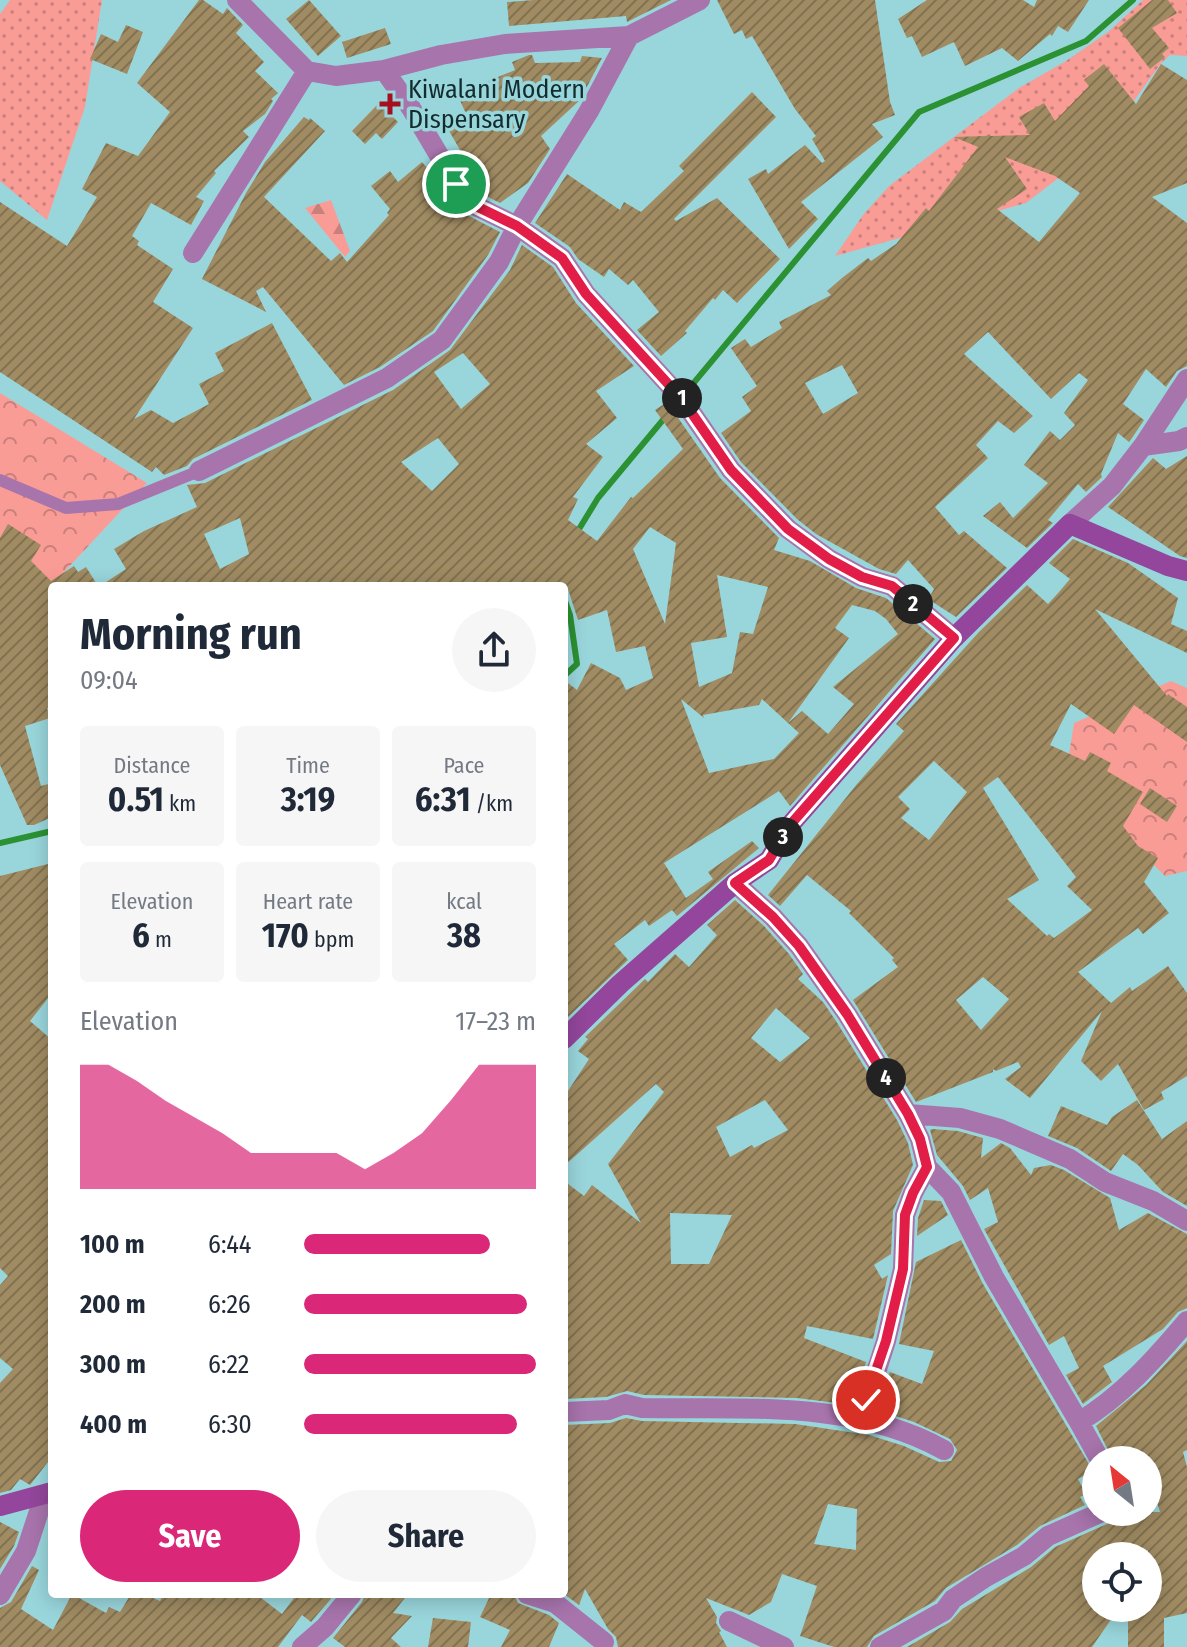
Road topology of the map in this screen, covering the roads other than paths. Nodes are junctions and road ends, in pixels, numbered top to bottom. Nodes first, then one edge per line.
1 (237, 0) edge
2 (700, 0) edge
3 (629, 36) junction
4 (384, 70) junction
5 (307, 71) junction
6 (517, 226) junction
7 (193, 253) dead end
8 (1187, 379) edge
9 (1187, 437) edge
10 (1143, 446) junction
11 (199, 471) joint
12 (0, 480) edge
13 (1070, 524) junction
14 (1187, 571) edge
15 (954, 638) junction
16 (735, 883) junction
17 (568, 1035) edge
18 (908, 1114) junction
19 (927, 1167) junction
20 (1187, 1221) edge
21 (1187, 1321) edge
22 (568, 1412) edge
23 (861, 1419) junction
24 (1079, 1422) junction
25 (1092, 1446) edge
26 (944, 1450) dead end
27 (48, 1494) edge
28 (0, 1506) edge
29 (1082, 1521) edge
30 (0, 1595) edge
31 (349, 1598) edge
32 (538, 1598) edge
33 (729, 1621) dead end
34 (604, 1642) dead end
35 (302, 1647) edge
36 (784, 1647) edge
37 (880, 1647) edge

1 - 5 street
2 - 3 street
3 - 4 street
3 - 6 street
4 - 5 street
4 - 6 street
5 - 7 street
6 - 11 street
6 - 15 street
8 - 10 street
9 - 10 street
10 - 13 street
11 - 12 lane
13 - 14 street
13 - 15 street
15 - 16 street
16 - 17 street
16 - 18 street
18 - 19 street
18 - 20 street
19 - 23 street
19 - 24 street
21 - 24 street
22 - 23 street
23 - 26 street
24 - 25 street
27 - 28 street
27 - 30 street
29 - 37 street
31 - 35 street
32 - 34 street
33 - 36 street

